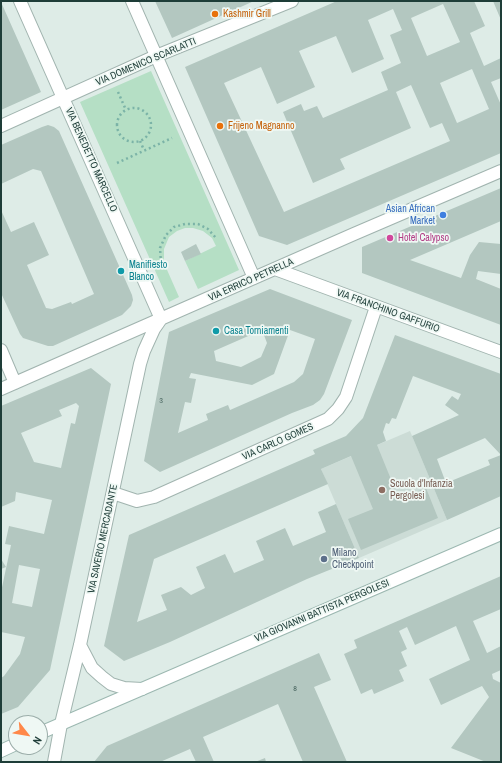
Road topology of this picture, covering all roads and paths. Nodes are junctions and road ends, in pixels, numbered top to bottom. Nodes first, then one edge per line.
1 (20, 1) edge
2 (132, 1) edge
3 (292, 1) edge
4 (156, 56) junction
5 (118, 92) dead end
6 (64, 98) junction
7 (126, 110) junction
8 (1, 126) edge
9 (172, 138) dead end
10 (140, 141) junction
11 (144, 150) junction
12 (117, 163) dead end
13 (501, 171) edge
14 (216, 238) dead end
15 (161, 263) dead end
16 (275, 269) junction
17 (254, 278) junction
18 (376, 307) junction
19 (161, 319) junction
20 (1, 350) edge
21 (501, 352) edge
22 (15, 383) junction
23 (1, 389) edge
24 (113, 493) junction
25 (501, 534) edge
26 (80, 646) junction
27 (142, 689) junction
28 (61, 724) junction
29 (48, 730) edge
30 (54, 762) edge

1 - 6 street, VIA BENEDETTO MARCELLO
2 - 4 street
3 - 4 street, VIA DOMENICO SCARLATTI
4 - 6 street, VIA DOMENICO SCARLATTI
4 - 17 street
5 - 7 path
6 - 8 street, VIA DOMENICO SCARLATTI
6 - 19 street, VIA BENEDETTO MARCELLO
7 - 10 path
7 - 10 path
9 - 11 path
10 - 11 path
11 - 12 path
13 - 16 street, VIA ERRICO PETRELLA
14 - 15 path
16 - 17 street, VIA ERRICO PETRELLA
16 - 18 street, VIA FRANCHINO GAFFURIO
17 - 19 street, VIA ERRICO PETRELLA
18 - 21 street, VIA FRANCHINO GAFFURIO
18 - 24 street, VIA CARLO GOMES
19 - 22 street, VIA ERRICO PETRELLA
19 - 24 street, VIA SAVERIO MERCADANTE
20 - 22 street
22 - 23 street, VIA ERRICO PETRELLA
24 - 26 street, VIA SAVERIO MERCADANTE
25 - 27 street, VIA GIOVANNI BATTISTA PERGOLESI
26 - 27 street, VIA GIOVANNI BATTISTA PERGOLESI
26 - 28 street, VIA SAVERIO MERCADANTE
27 - 28 street, VIA GIOVANNI BATTISTA PERGOLESI
28 - 29 street, VIA GIOVANNI BATTISTA PERGOLESI
28 - 30 street, VIA SAVERIO MERCADANTE

